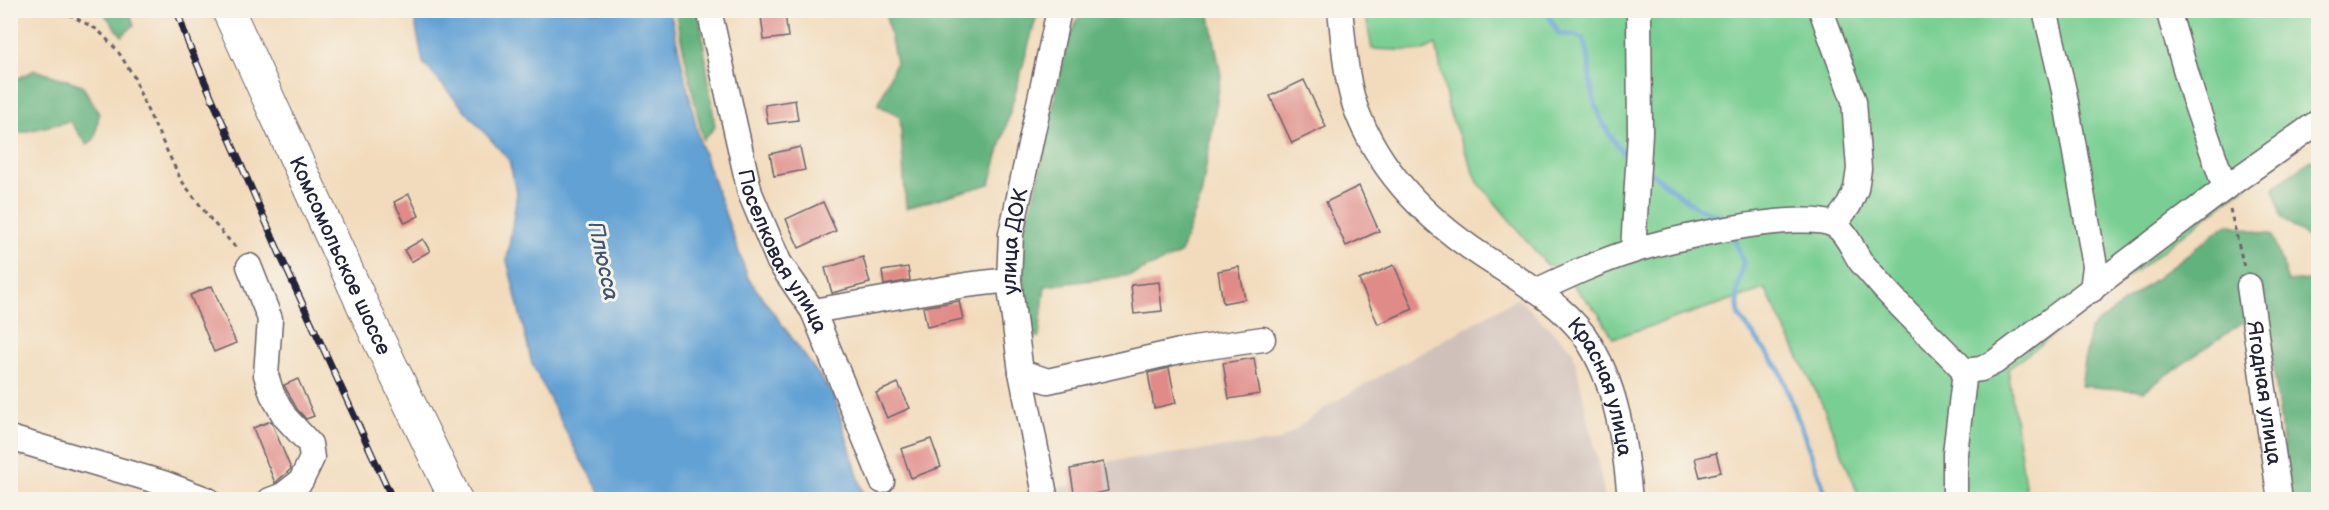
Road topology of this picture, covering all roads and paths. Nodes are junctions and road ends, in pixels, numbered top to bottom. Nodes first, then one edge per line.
1 (61, 10) edge
2 (228, 10) edge
3 (709, 10) edge
4 (1059, 10) edge
5 (1340, 10) edge
6 (1639, 10) edge
7 (1821, 10) edge
8 (2045, 10) edge
9 (2168, 10) edge
10 (2319, 122) edge
11 (2225, 188) junction
12 (1834, 225) junction
13 (1633, 250) junction
14 (249, 266) joint
15 (1009, 280) junction
16 (2249, 286) joint
17 (2092, 290) junction
18 (1536, 291) junction
19 (813, 311) junction
20 (1263, 339) dead end
21 (1965, 371) junction
22 (1021, 372) junction
23 (10, 438) edge
24 (882, 481) dead end
25 (207, 500) edge
26 (270, 500) edge
27 (456, 500) edge
28 (1046, 500) edge
29 (1630, 500) edge
30 (1955, 500) edge
31 (2280, 500) edge

1 - 14 path
2 - 27 main road, Комсомольское шоссе
3 - 19 street, Поселковая улица
4 - 15 street, улица ДОК
5 - 18 street
6 - 13 street
7 - 12 street
8 - 17 street
9 - 11 street
10 - 11 street
11 - 16 path
11 - 17 street
12 - 13 street
12 - 21 street
13 - 18 street
14 - 26 street
15 - 19 street
15 - 22 street, улица ДОК
16 - 31 street, Ягодная улица
17 - 21 street
18 - 29 street, Красная улица
19 - 24 street, Поселковая улица
20 - 22 street
21 - 30 street
22 - 28 street, улица ДОК
23 - 25 street

